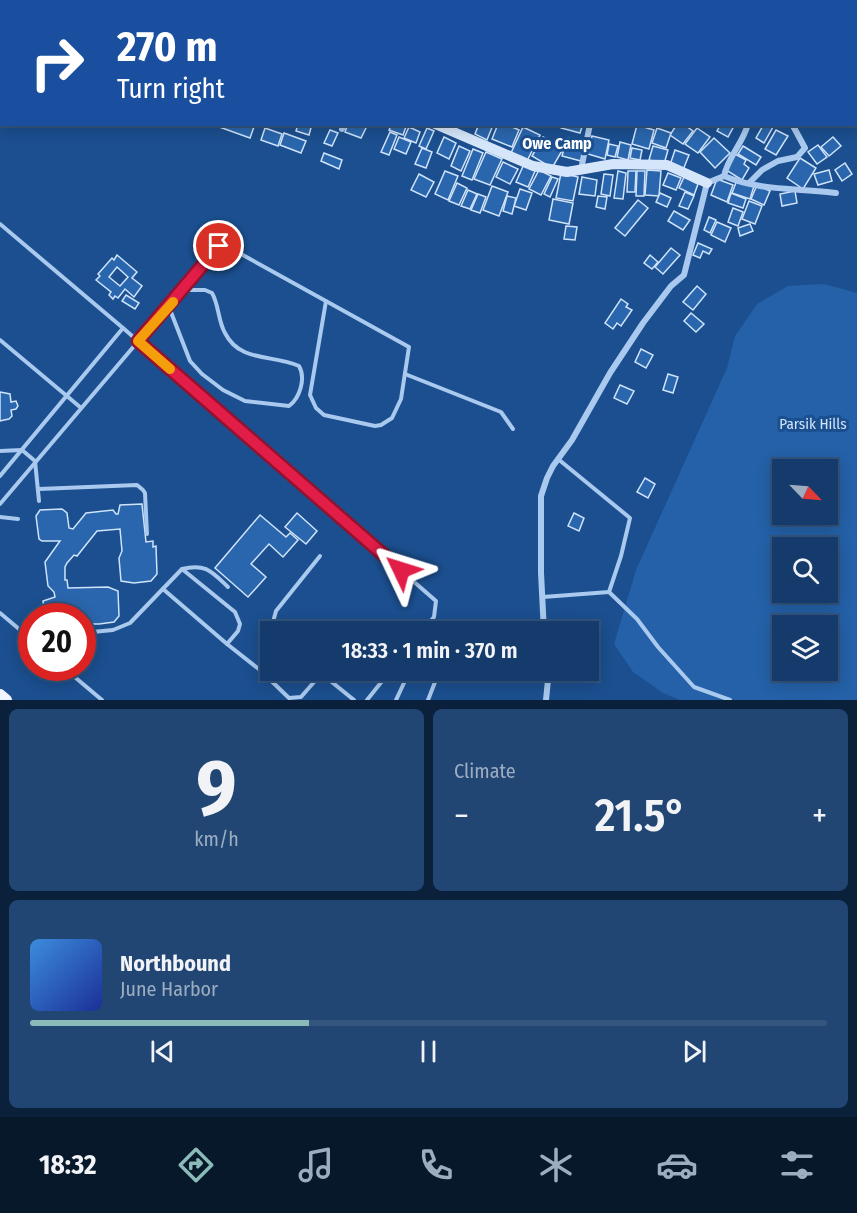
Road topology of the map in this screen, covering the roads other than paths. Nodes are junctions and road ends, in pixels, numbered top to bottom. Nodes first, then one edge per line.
1 (440, 126) edge
2 (590, 126) edge
3 (748, 126) edge
4 (793, 126) edge
5 (581, 170) junction
6 (724, 176) junction
7 (707, 183) junction
8 (749, 183) junction
9 (836, 194) dead end
10 (0, 224) edge
11 (182, 290) junction
12 (326, 301) junction
13 (169, 307) junction
14 (123, 328) junction
15 (0, 340) edge
16 (138, 341) junction
17 (405, 374) junction
18 (67, 394) junction
19 (81, 407) junction
20 (513, 429) dead end
21 (22, 450) junction
22 (0, 451) edge
23 (558, 459) junction
24 (35, 461) junction
25 (0, 476) edge
26 (39, 489) junction
27 (39, 501) dead end
28 (0, 503) edge
29 (0, 517) edge
30 (18, 519) dead end
31 (147, 534) dead end
32 (320, 556) dead end
33 (182, 568) junction
34 (228, 587) dead end
35 (163, 589) junction
36 (609, 592) junction
37 (542, 597) junction
38 (0, 613) edge
39 (273, 621) edge
40 (431, 621) edge
41 (543, 621) edge
42 (18, 628) edge
43 (96, 632) edge
44 (227, 644) junction
45 (260, 670) edge
46 (79, 681) edge
47 (272, 681) edge
48 (313, 681) edge
49 (330, 681) edge
50 (382, 681) edge
51 (405, 681) edge
52 (435, 681) edge
53 (548, 681) edge
54 (0, 695) edge
55 (6, 700) edge
56 (102, 700) edge
57 (354, 700) edge
58 (367, 700) edge
59 (396, 700) edge
60 (428, 700) edge
61 (546, 700) edge
62 (730, 700) edge

1 - 5 street
2 - 5 street
3 - 6 street
4 - 8 street
5 - 7 street
6 - 7 street
6 - 8 street
7 - 23 street
8 - 9 street
10 - 14 lane
11 - 12 lane
11 - 13 lane
11 - 13 lane
12 - 17 lane
12 - 17 lane
13 - 16 lane
14 - 16 lane
14 - 18 lane
15 - 18 lane
16 - 19 lane
16 - 40 lane
17 - 20 lane
18 - 19 lane
18 - 21 lane
19 - 24 lane
21 - 22 lane
21 - 24 lane
21 - 25 lane
23 - 36 lane
23 - 37 street
24 - 26 lane
24 - 28 lane
26 - 27 lane
26 - 31 lane
29 - 30 lane
32 - 39 lane
33 - 34 lane
33 - 35 lane
33 - 44 lane
35 - 43 lane
35 - 44 lane
36 - 37 lane
36 - 62 lane
37 - 41 street
38 - 42 lane
44 - 45 lane
46 - 56 lane
47 - 48 lane
49 - 57 lane
50 - 58 lane
51 - 59 lane
52 - 60 lane
53 - 61 street
54 - 55 main road

